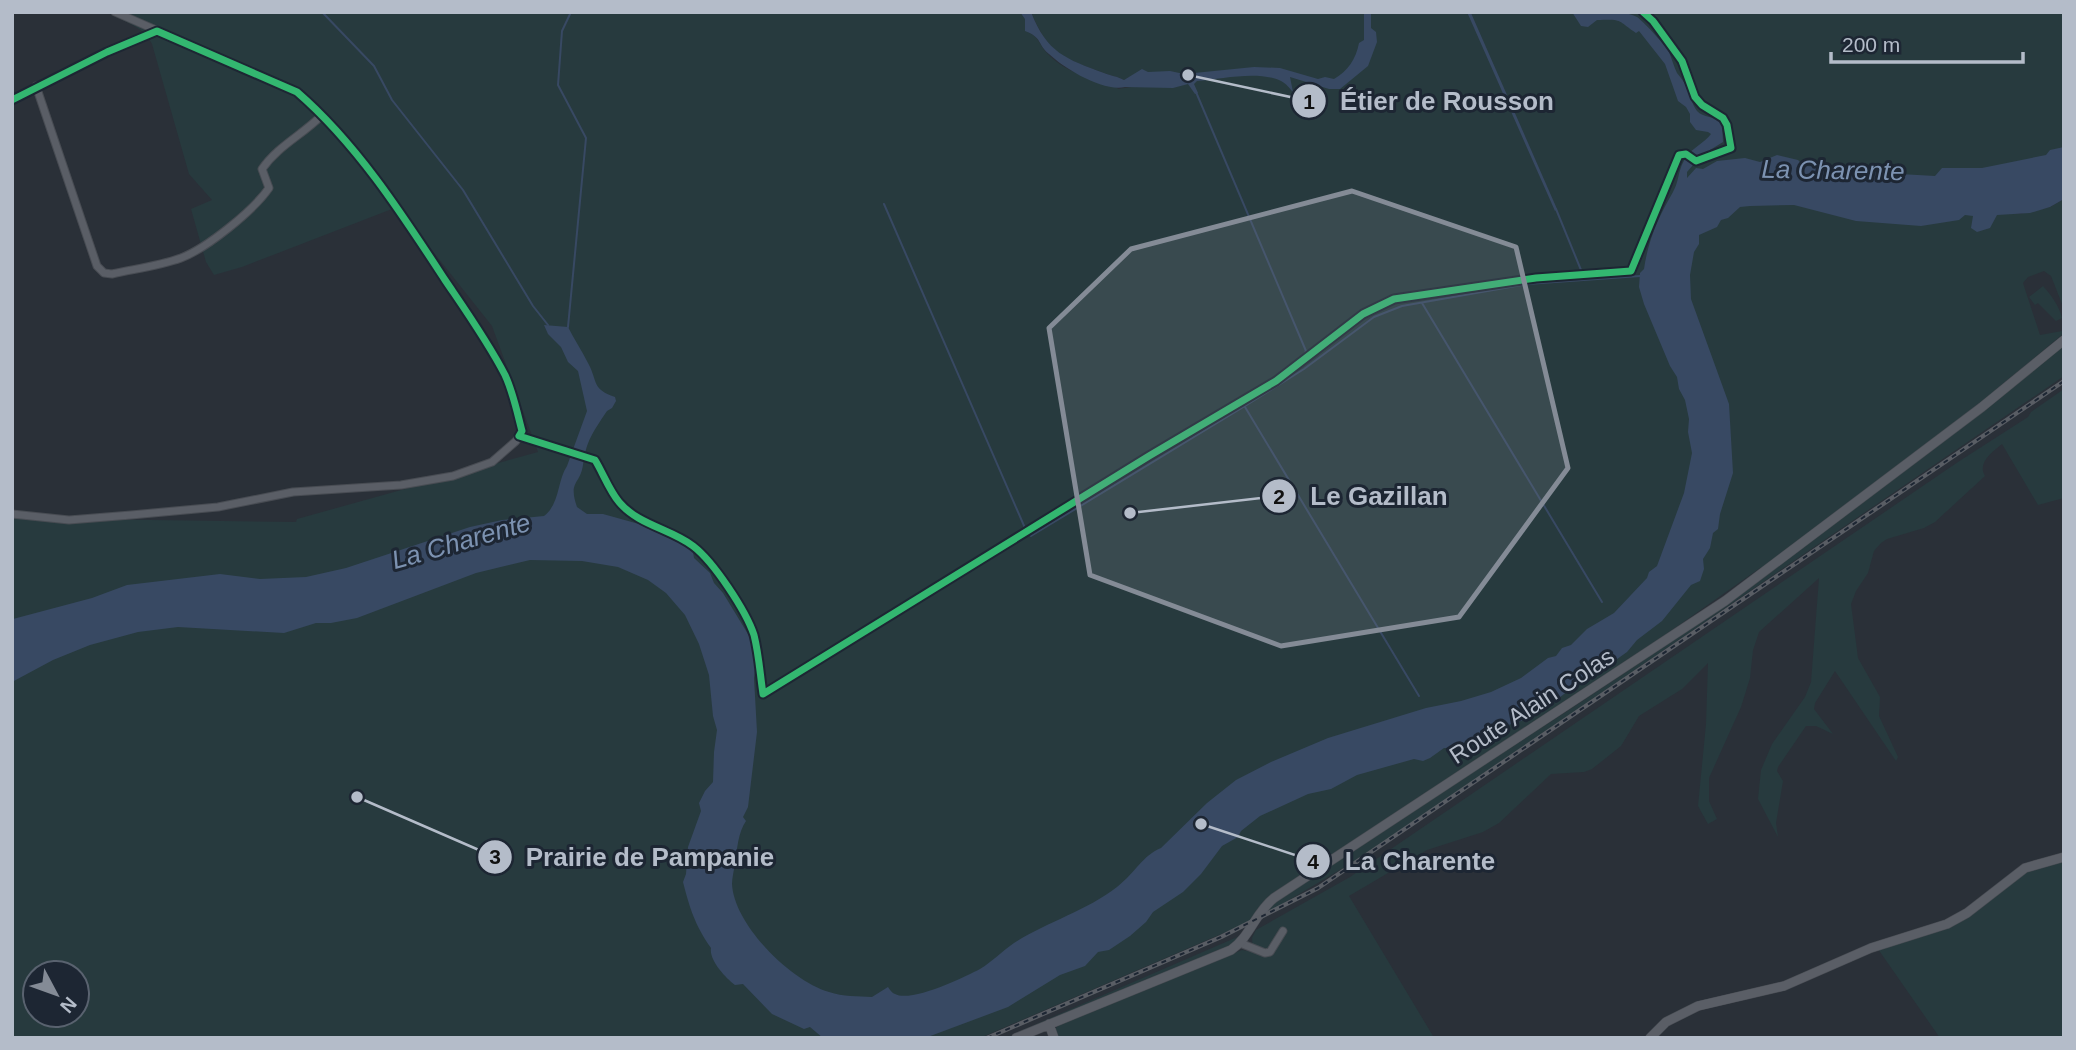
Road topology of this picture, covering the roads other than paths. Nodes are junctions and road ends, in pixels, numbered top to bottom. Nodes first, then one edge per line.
1 (115, 12) edge
2 (157, 31) junction
3 (36, 86) junction
4 (12, 100) edge
5 (321, 116) junction
6 (2064, 340) edge
7 (12, 514) edge
8 (2064, 857) edge
9 (1283, 931) dead end
10 (1240, 943) junction
11 (1049, 1024) junction
12 (1016, 1038) edge
13 (1054, 1038) edge
14 (1650, 1038) edge

1 - 2 street
2 - 3 street
2 - 5 street
3 - 4 street
3 - 5 street
5 - 7 street
6 - 10 street, Route Alain Colas
8 - 14 street
9 - 10 street
10 - 11 street, Route Alain Colas
11 - 12 street, Route Alain Colas
11 - 13 street

